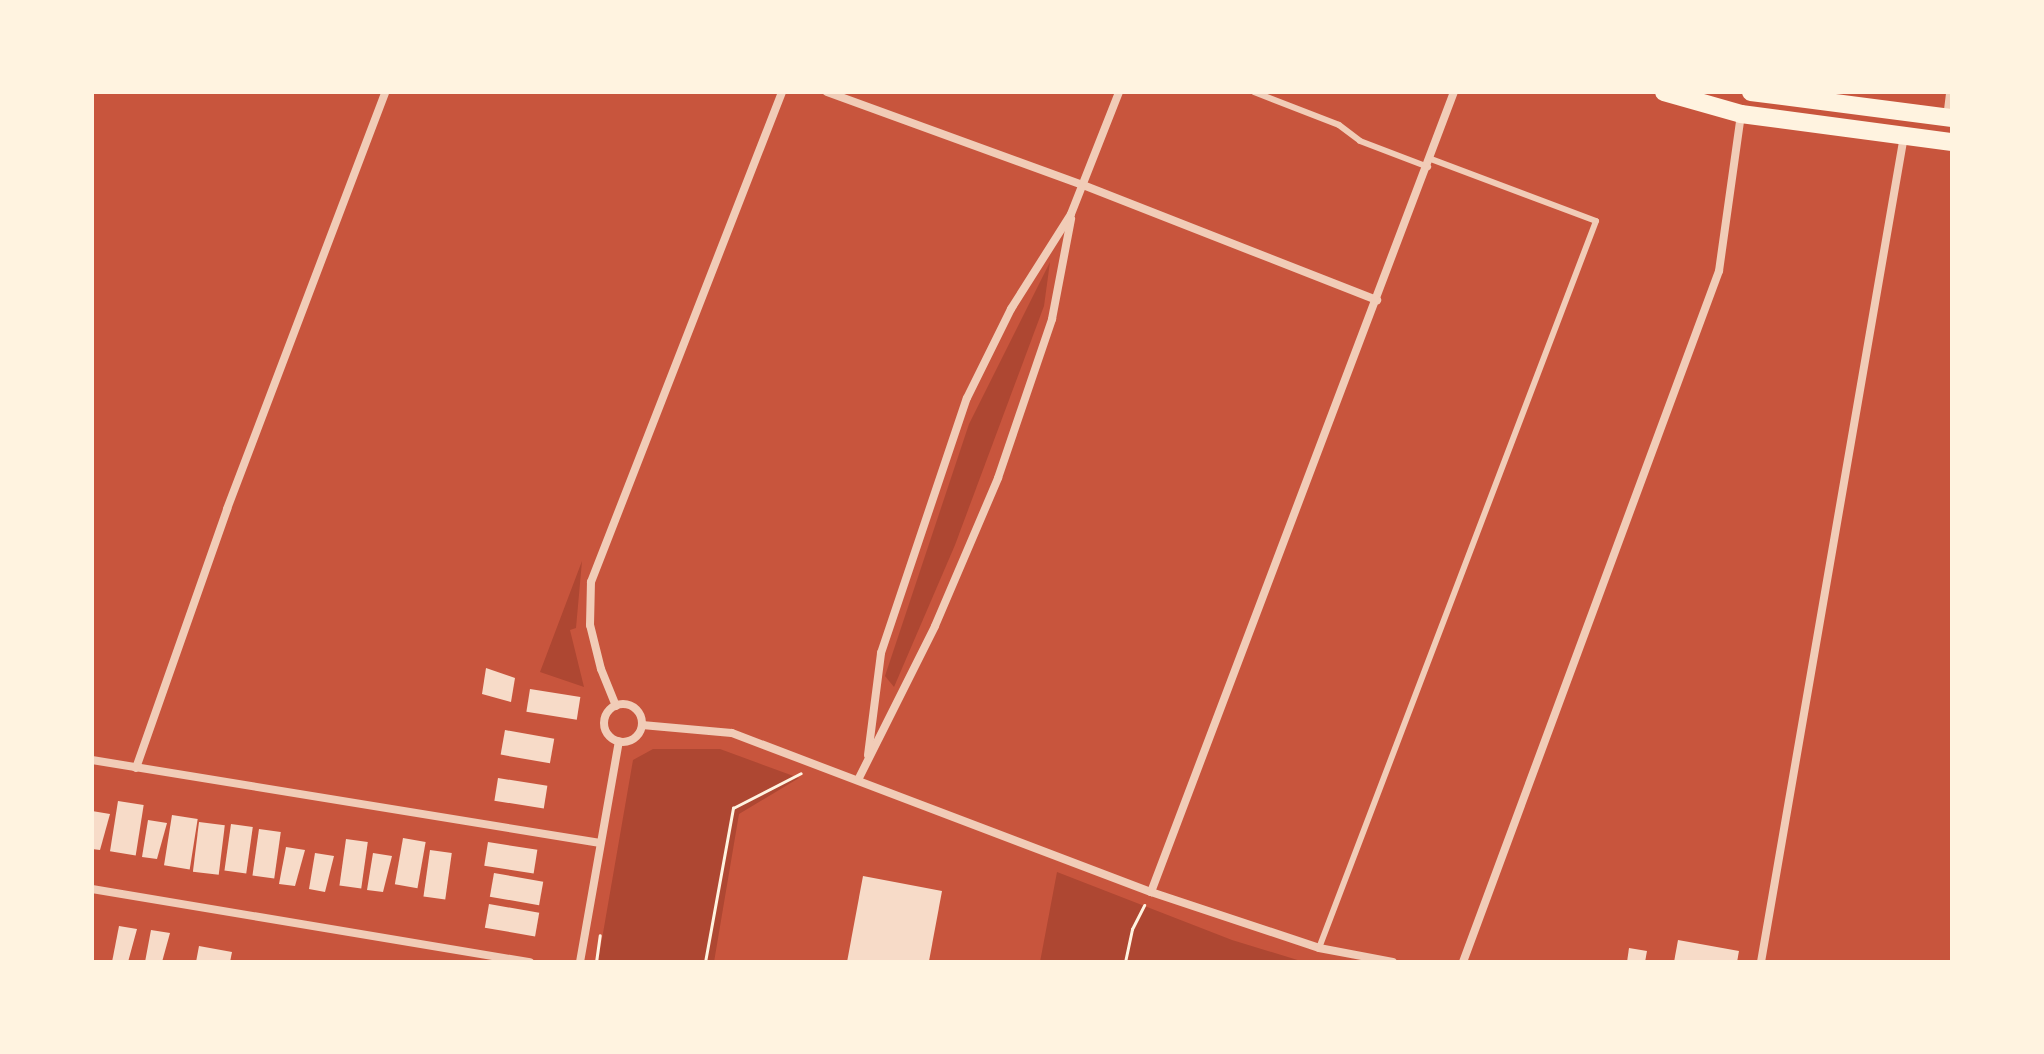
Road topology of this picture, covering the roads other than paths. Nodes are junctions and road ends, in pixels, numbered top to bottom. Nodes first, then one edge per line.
1 (385, 92) edge
2 (782, 92) edge
3 (827, 92) edge
4 (1119, 92) edge
5 (1254, 92) edge
6 (1454, 92) edge
7 (1664, 92) edge
8 (1751, 92) edge
9 (1950, 92) edge
10 (1741, 114) junction
11 (1949, 118) edge
12 (1904, 136) junction
13 (1952, 142) edge
14 (1429, 163) junction
15 (1083, 185) junction
16 (1071, 214) junction
17 (1377, 300) junction
18 (616, 706) junction
19 (642, 725) junction
20 (619, 741) junction
21 (868, 755) junction
22 (92, 760) edge
23 (136, 768) junction
24 (858, 780) junction
25 (600, 843) junction
26 (92, 889) edge
27 (1148, 896) junction
28 (1319, 948) junction
29 (530, 962) edge
30 (580, 962) edge
31 (1393, 962) edge
32 (1463, 962) edge
33 (1761, 962) edge

1 - 23 street
2 - 18 street
3 - 15 street
4 - 15 street
5 - 14 lane
6 - 14 street
7 - 10 highway
8 - 11 highway
9 - 11 street
10 - 12 highway
10 - 32 street
12 - 13 highway
12 - 33 street
14 - 17 street
14 - 28 lane
15 - 16 street
15 - 17 street
16 - 21 street
16 - 21 street
17 - 27 street
18 - 19 street
18 - 20 street
19 - 20 street
19 - 24 street
20 - 25 street
21 - 24 street
22 - 23 street
23 - 25 street
24 - 27 street
25 - 30 street
26 - 29 street
27 - 28 street
28 - 31 street

